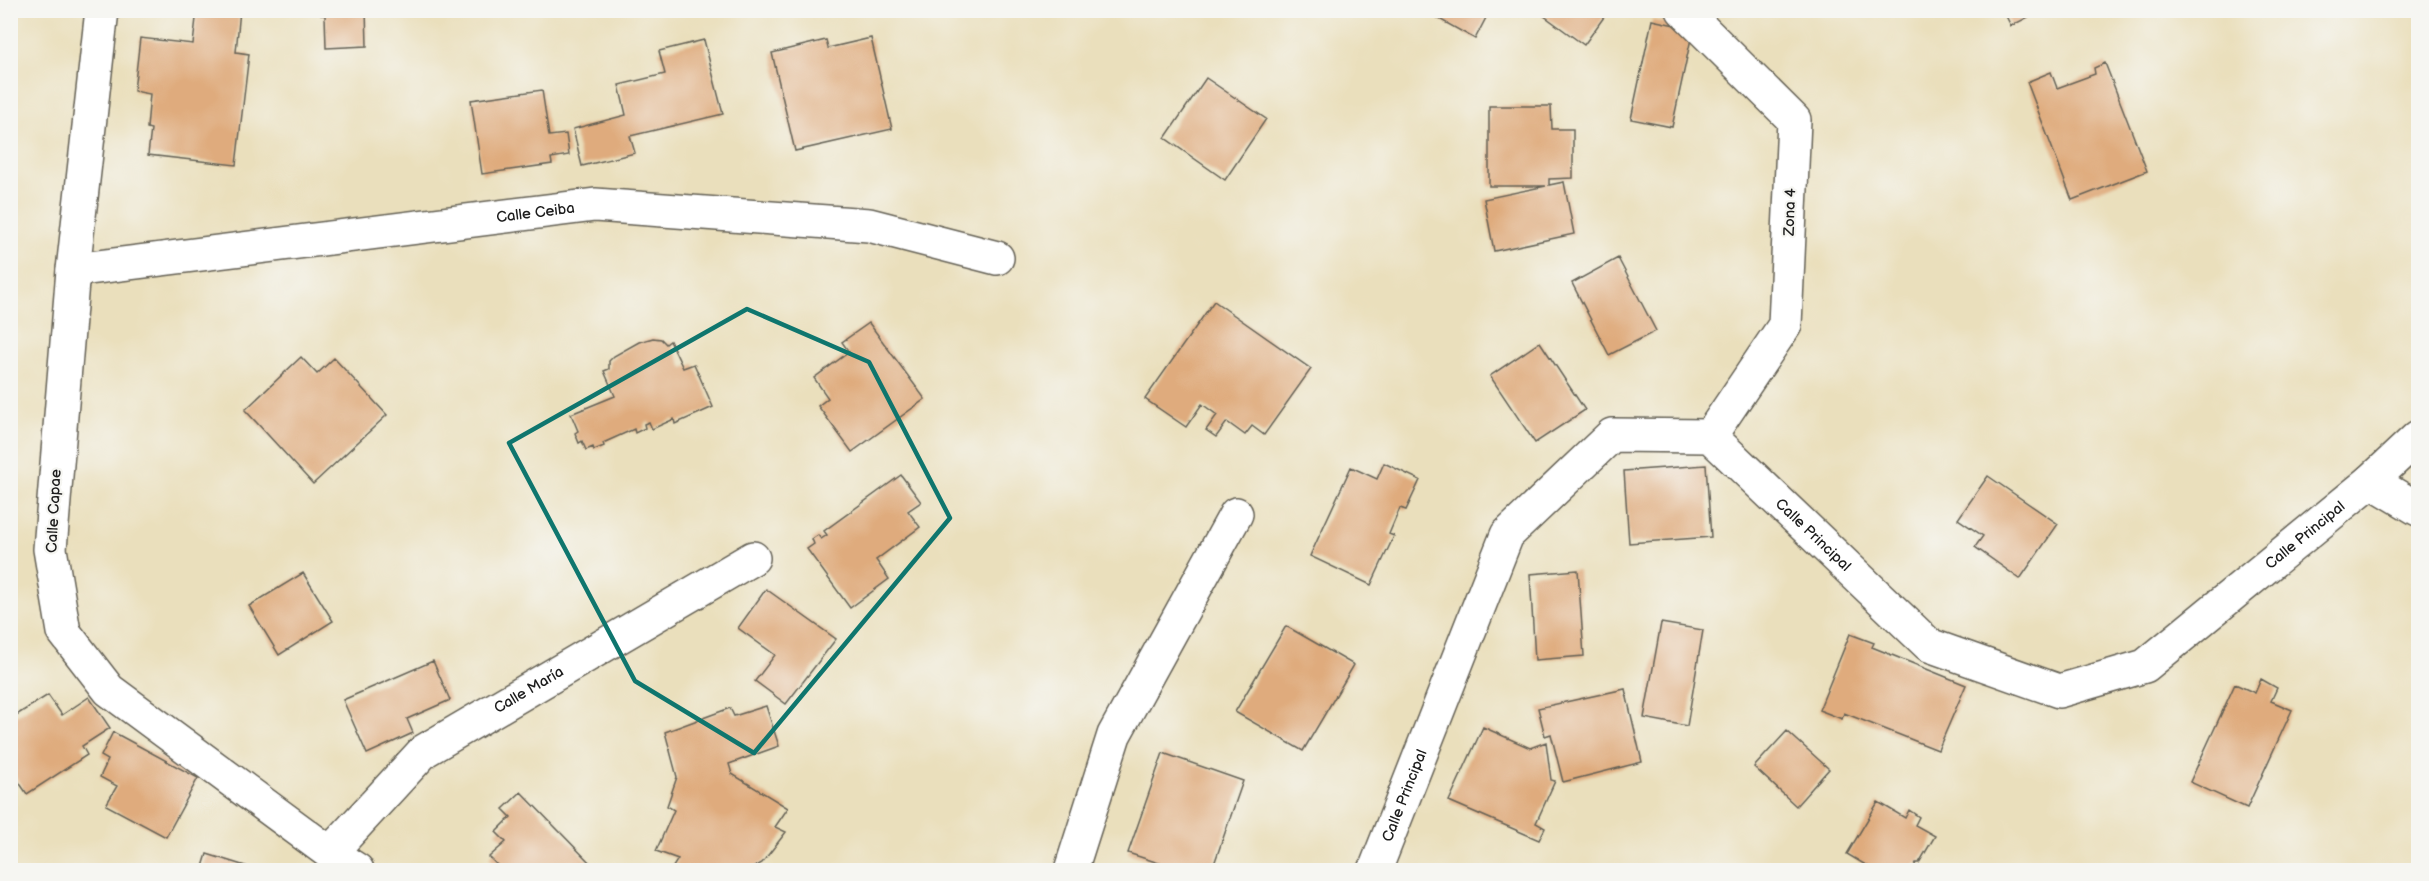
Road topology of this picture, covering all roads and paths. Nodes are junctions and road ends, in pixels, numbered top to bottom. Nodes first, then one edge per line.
1 (102, 10) edge
2 (1683, 10) edge
3 (997, 258) dead end
4 (73, 270) junction
5 (1710, 436) junction
6 (2418, 436) edge
7 (2371, 481) junction
8 (2418, 509) edge
9 (1236, 514) dead end
10 (753, 558) dead end
11 (330, 853) junction
12 (357, 870) edge
13 (1071, 870) edge
14 (1376, 870) edge

1 - 4 street, Calle Capae
2 - 5 street, Zona 4
3 - 4 street, Calle Ceiba
4 - 11 street, Calle Capae
5 - 7 street, Calle Principal
5 - 14 street, Calle Principal
6 - 7 street, Calle Principal
7 - 8 street
9 - 13 street
10 - 11 street, Calle María
11 - 12 street, Calle Capae

